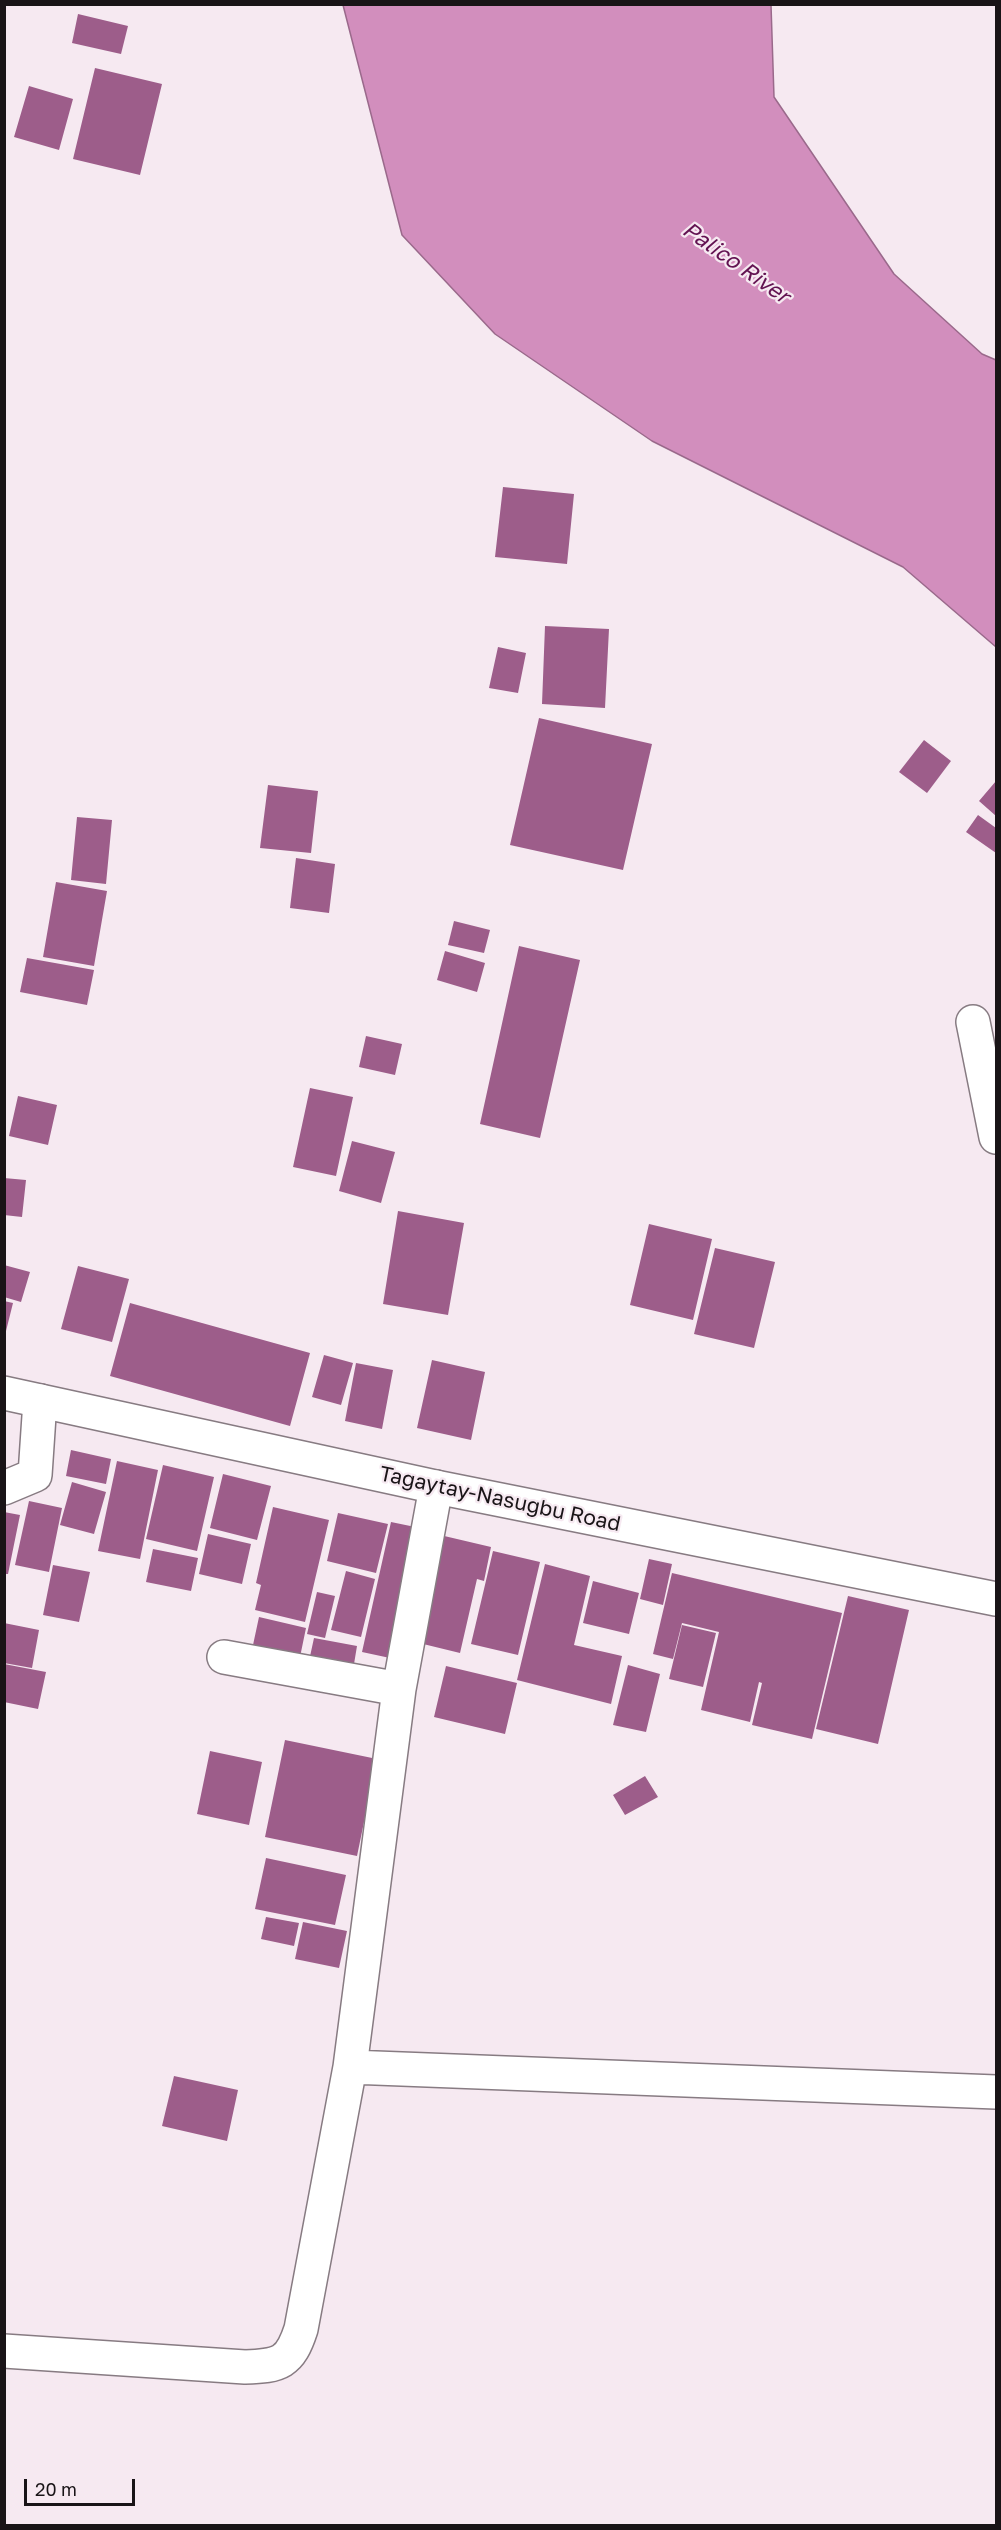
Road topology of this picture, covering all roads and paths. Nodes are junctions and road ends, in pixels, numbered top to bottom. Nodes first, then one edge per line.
1 (973, 1022) dead end
2 (996, 1137) edge
3 (4, 1393) edge
4 (40, 1401) junction
5 (435, 1486) junction
6 (4, 1488) edge
7 (996, 1599) edge
8 (224, 1657) dead end
9 (399, 1689) junction
10 (350, 2067) junction
11 (996, 2092) edge
12 (4, 2351) edge

1 - 2 street
3 - 4 street, Tagaytay-Nasugbu Road
4 - 5 street, Tagaytay-Nasugbu Road
4 - 6 street
5 - 7 street, Tagaytay-Nasugbu Road
5 - 9 street
8 - 9 street
9 - 10 street
10 - 11 street
10 - 12 street

